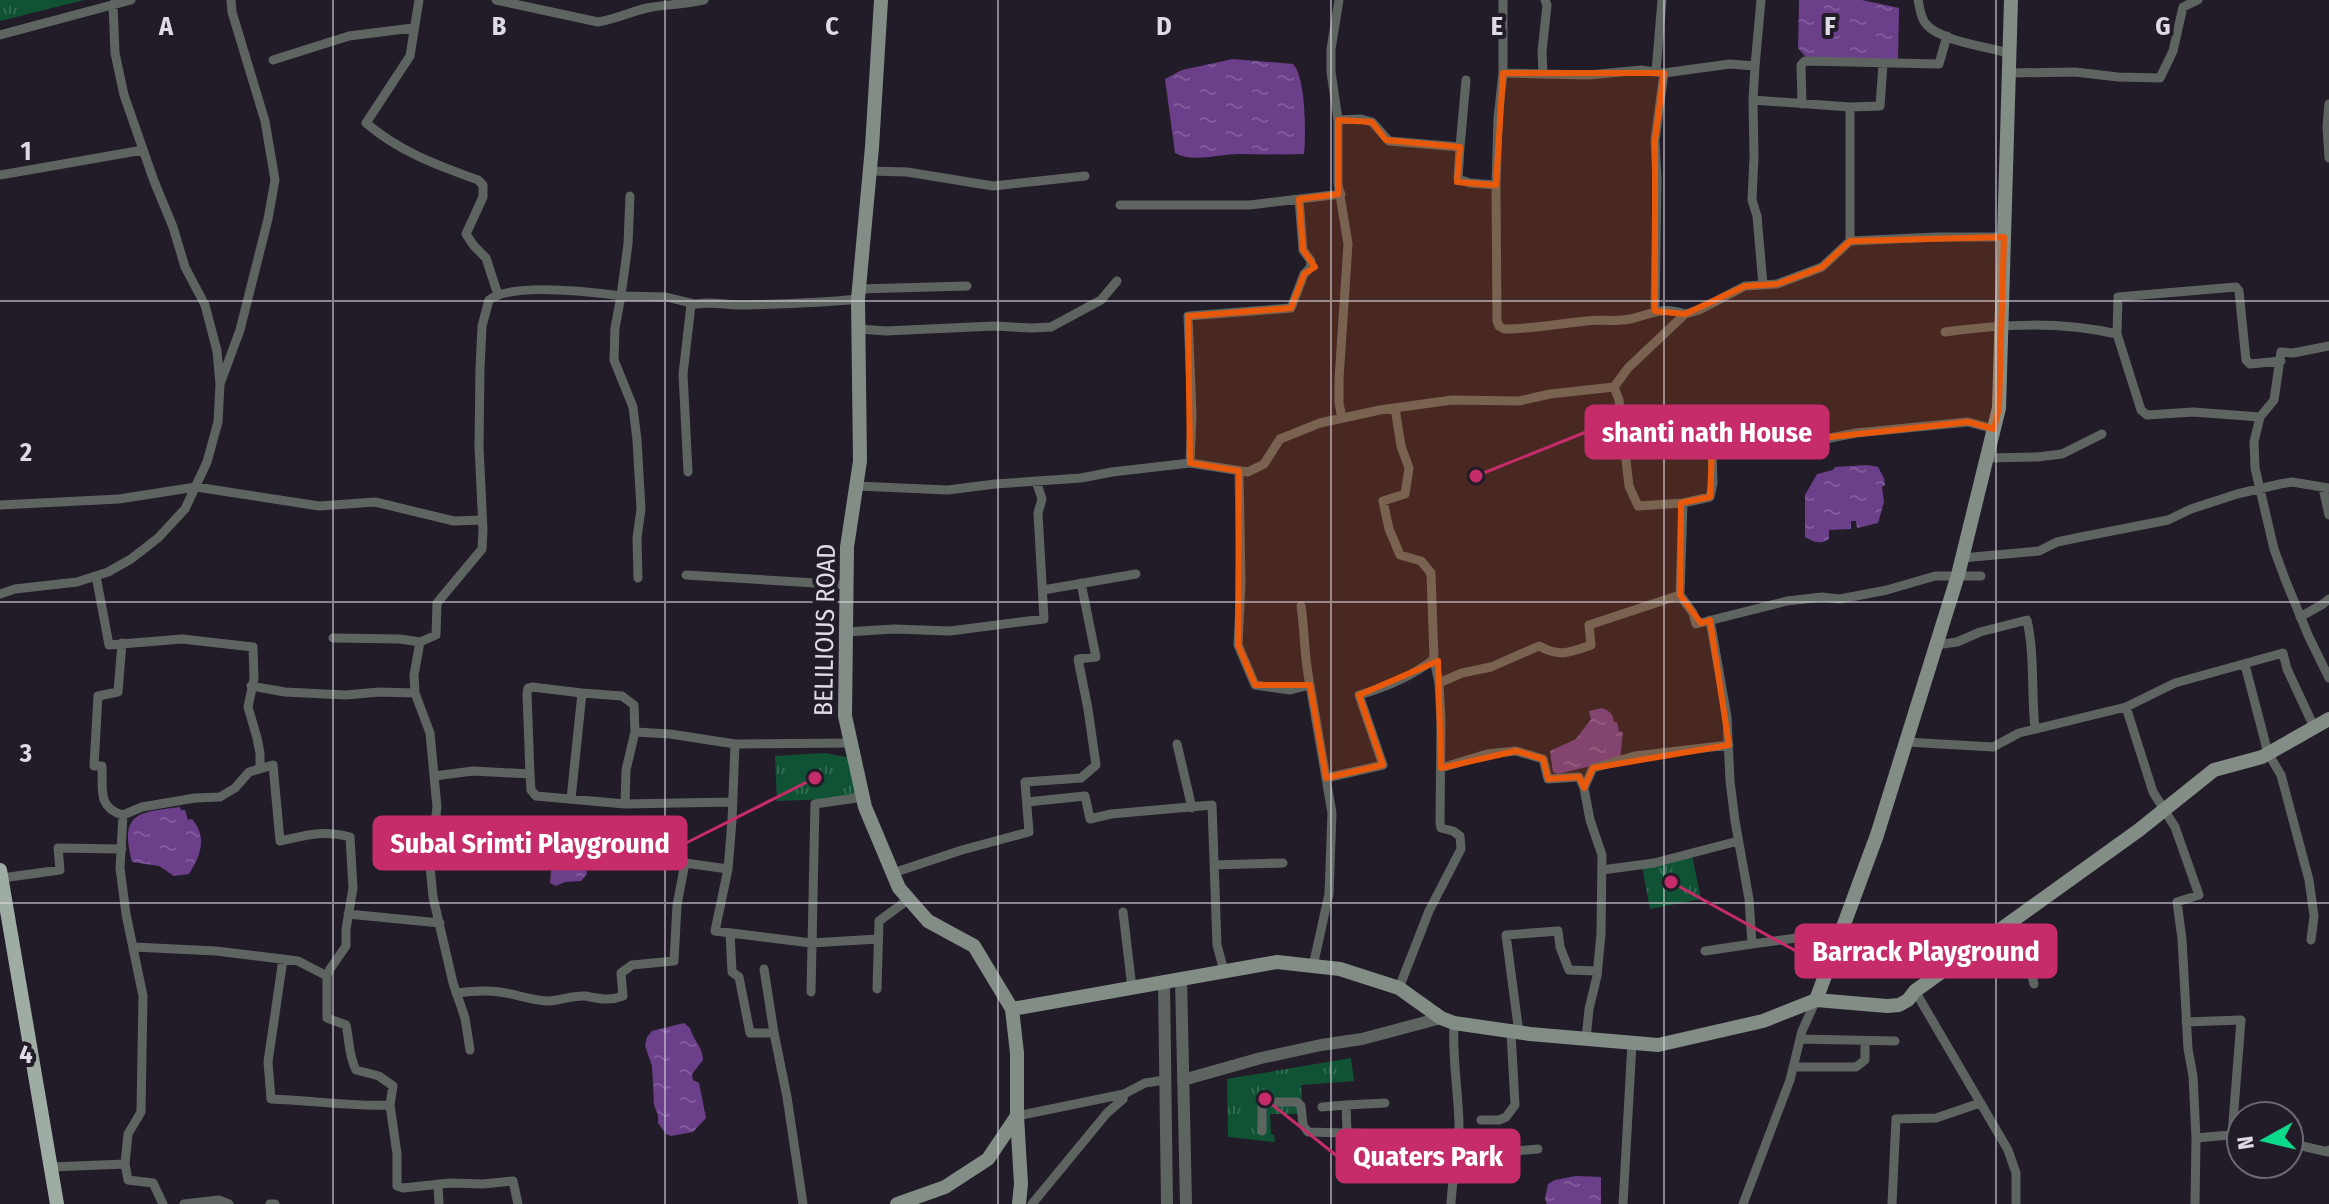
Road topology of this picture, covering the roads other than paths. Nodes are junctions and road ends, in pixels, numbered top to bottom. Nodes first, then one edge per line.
1 (131, 0) edge
2 (231, 0) edge
3 (419, 0) edge
4 (496, 0) edge
5 (704, 0) edge
6 (881, 0) edge
7 (1339, 0) edge
8 (1503, 0) edge
9 (1545, 0) edge
10 (1662, 0) edge
11 (1761, 0) edge
12 (1918, 0) edge
13 (2011, 0) edge
14 (2198, 0) edge
15 (113, 4) junction
16 (413, 28) junction
17 (0, 35) edge
18 (1947, 36) junction
19 (2009, 53) junction
20 (273, 60) dead end
21 (1883, 64) junction
22 (1755, 66) junction
23 (1503, 73) junction
24 (1660, 73) junction
25 (2009, 73) junction
26 (1543, 74) junction
27 (1466, 80) dead end
28 (1753, 100) junction
29 (1802, 104) junction
30 (2329, 104) edge
31 (1850, 107) junction
32 (1338, 120) junction
33 (1460, 147) junction
34 (143, 150) junction
35 (2329, 158) edge
36 (870, 171) junction
37 (0, 175) edge
38 (1085, 176) dead end
39 (1496, 185) junction
40 (1341, 194) junction
41 (630, 196) dead end
42 (1299, 199) junction
43 (1120, 205) dead end
44 (2004, 237) junction
45 (1850, 241) junction
46 (1117, 281) dead end
47 (1763, 285) junction
48 (967, 286) dead end
49 (859, 294) junction
50 (498, 295) junction
51 (621, 296) junction
52 (695, 304) junction
53 (1655, 311) junction
54 (1685, 314) junction
55 (2001, 325) junction
56 (859, 329) junction
57 (1945, 332) dead end
58 (2117, 334) junction
59 (2329, 346) edge
60 (2281, 361) junction
61 (220, 384) junction
62 (1614, 387) junction
63 (1395, 408) junction
64 (2260, 417) junction
65 (1342, 418) junction
66 (1994, 429) junction
67 (2102, 434) dead end
68 (1987, 458) junction
69 (1190, 463) junction
70 (1239, 471) junction
71 (688, 472) dead end
72 (1036, 481) junction
73 (856, 486) junction
74 (196, 487) junction
75 (2326, 488) edge
76 (2260, 489) junction
77 (1683, 503) junction
78 (0, 505) edge
79 (2329, 515) edge
80 (482, 520) junction
81 (1962, 558) junction
82 (1136, 574) dead end
83 (686, 575) dead end
84 (1958, 575) junction
85 (96, 576) junction
86 (1981, 576) dead end
87 (638, 578) dead end
88 (1081, 583) junction
89 (847, 585) junction
90 (1043, 590) junction
91 (0, 594) edge
92 (1680, 595) junction
93 (2329, 599) edge
94 (1301, 606) dead end
95 (2300, 617) junction
96 (1710, 620) junction
97 (846, 632) junction
98 (333, 638) dead end
99 (420, 642) junction
100 (122, 643) junction
101 (1936, 645) junction
102 (1434, 659) junction
103 (2245, 665) junction
104 (2329, 678) edge
105 (1439, 683) junction
106 (1310, 685) junction
107 (251, 686) junction
108 (415, 693) junction
109 (582, 693) junction
110 (2126, 707) junction
111 (2329, 719) edge
112 (2314, 727) junction
113 (2035, 729) junction
114 (635, 732) junction
115 (1906, 742) junction
116 (851, 743) junction
117 (735, 744) junction
118 (1177, 744) dead end
119 (1729, 745) junction
120 (2268, 753) junction
121 (260, 767) junction
122 (1441, 768) junction
123 (530, 774) junction
124 (434, 776) junction
125 (1326, 778) junction
126 (1584, 788) junction
127 (863, 797) junction
128 (571, 799) junction
129 (732, 802) junction
130 (1027, 802) junction
131 (625, 804) junction
132 (1192, 808) junction
133 (2164, 810) junction
134 (123, 815) junction
135 (1738, 841) junction
136 (122, 849) junction
137 (1283, 863) dead end
138 (1214, 865) junction
139 (728, 869) junction
140 (1602, 870) junction
141 (893, 873) junction
142 (1, 874) edge
143 (909, 899) junction
144 (1123, 912) dead end
145 (348, 914) junction
146 (2015, 920) junction
147 (440, 923) junction
148 (730, 933) junction
149 (878, 939) junction
150 (2311, 940) dead end
151 (811, 943) junction
152 (1752, 944) junction
153 (1836, 945) junction
154 (134, 947) junction
155 (1705, 951) dead end
156 (283, 959) junction
157 (1313, 966) junction
158 (764, 969) dead end
159 (1224, 971) junction
160 (1597, 971) junction
161 (327, 976) junction
162 (1181, 978) junction
163 (1164, 982) junction
164 (2034, 984) dead end
165 (1132, 988) junction
166 (1399, 988) junction
167 (877, 989) dead end
168 (1915, 991) junction
169 (811, 992) dead end
170 (456, 993) junction
171 (1816, 1000) junction
172 (1012, 1009) junction
173 (1448, 1020) junction
174 (2186, 1022) junction
175 (1515, 1032) junction
176 (774, 1033) junction
177 (1586, 1039) junction
178 (1800, 1039) junction
179 (1865, 1041) junction
180 (1895, 1041) dead end
181 (1632, 1043) junction
182 (470, 1050) dead end
183 (1793, 1067) junction
184 (1165, 1080) junction
185 (1183, 1080) junction
186 (1124, 1094) junction
187 (2237, 1100) edge
188 (1385, 1103) dead end
189 (1980, 1103) junction
190 (390, 1105) junction
191 (1346, 1105) junction
192 (1322, 1107) dead end
193 (1017, 1116) junction
194 (1481, 1120) dead end
195 (1262, 1131) dead end
196 (1347, 1132) junction
197 (2225, 1135) edge
198 (1458, 1136) junction
199 (2196, 1138) junction
200 (2305, 1147) edge
201 (1538, 1149) dead end
202 (2329, 1150) edge
203 (1457, 1156) junction
204 (125, 1164) junction
205 (51, 1167) junction
206 (438, 1184) junction
207 (57, 1204) edge
208 (163, 1204) edge
209 (184, 1204) edge
210 (229, 1204) edge
211 (439, 1204) edge
212 (518, 1204) edge
213 (803, 1204) edge
214 (897, 1204) edge
215 (1019, 1204) edge
216 (1032, 1204) edge
217 (1167, 1204) edge
218 (1186, 1204) edge
219 (1451, 1204) edge
220 (1623, 1204) edge
221 (1743, 1204) edge
222 (1892, 1204) edge
223 (2016, 1204) edge
224 (2195, 1204) edge

1 - 15 street
2 - 61 street
3 - 16 street
4 - 5 street
6 - 36 main road, BELILIOUS ROAD
7 - 32 street
8 - 23 street
9 - 26 street
10 - 24 street
11 - 22 street
12 - 18 street
13 - 19 main road
14 - 25 street
15 - 17 street
15 - 34 street
16 - 20 street
16 - 50 street
18 - 19 street
18 - 21 street
19 - 25 main road
21 - 29 street
21 - 31 street
22 - 24 street
22 - 28 street
23 - 26 street
23 - 39 street
24 - 26 street
24 - 53 street
25 - 44 main road
27 - 33 street
28 - 29 street
28 - 47 street
29 - 31 street
30 - 35 street
31 - 45 street
32 - 33 street
32 - 40 street
33 - 39 street
34 - 37 street
34 - 61 street
36 - 38 street
36 - 49 main road, BELILIOUS ROAD
39 - 53 street
40 - 42 street
40 - 65 street
41 - 51 street
42 - 43 street
42 - 69 street
44 - 45 street
44 - 55 main road
45 - 47 street
46 - 56 street
47 - 54 street
48 - 49 street
49 - 52 street
49 - 56 main road, BELILIOUS ROAD
50 - 51 street
50 - 80 street
51 - 52 street
51 - 87 street
52 - 71 street
53 - 54 street
54 - 62 street
55 - 57 street
55 - 58 street
55 - 66 main road
56 - 73 main road, BELILIOUS ROAD
58 - 60 street
58 - 64 street
59 - 60 street
60 - 64 street
61 - 74 street
62 - 63 street
62 - 77 street
63 - 65 street
63 - 102 street
64 - 76 street
65 - 70 street
66 - 68 main road
66 - 77 street
67 - 68 street
68 - 81 main road
69 - 70 street
69 - 72 street
70 - 106 street
72 - 73 street
72 - 90 street
73 - 89 main road, BELILIOUS ROAD
74 - 78 street
74 - 80 street
74 - 85 street
75 - 76 street
75 - 79 street
76 - 81 street
76 - 95 street
77 - 92 street
80 - 99 street
81 - 84 main road
82 - 88 street
83 - 89 street
84 - 86 street
84 - 96 street
84 - 101 main road
85 - 91 street
85 - 100 street
88 - 90 street
88 - 130 street
89 - 97 main road, BELILIOUS ROAD
90 - 97 street
92 - 96 street
92 - 105 street
93 - 95 street
94 - 106 street
95 - 104 street
96 - 119 street
97 - 116 main road, BELILIOUS ROAD
98 - 99 street
99 - 108 street
100 - 107 street
100 - 134 street
101 - 113 street
101 - 115 main road
102 - 105 street
102 - 125 street
103 - 110 street
103 - 112 street
103 - 120 street
105 - 122 street
106 - 125 street
107 - 108 street
107 - 121 street
108 - 124 street
109 - 114 street
109 - 123 street
109 - 128 street
110 - 113 street
110 - 133 street
111 - 112 main road
112 - 120 main road
113 - 115 street
114 - 117 street
114 - 131 street
115 - 153 main road
116 - 117 street
116 - 127 main road, BELILIOUS ROAD
117 - 129 street
118 - 132 street
119 - 126 street
119 - 135 street
120 - 133 main road
120 - 150 street
121 - 134 street
121 - 145 street
122 - 126 street
122 - 166 street
123 - 124 street
123 - 128 street
124 - 147 street
125 - 157 street
126 - 140 street
127 - 141 main road, BELILIOUS ROAD
127 - 151 street
128 - 131 street
129 - 131 street
129 - 139 street
130 - 132 street
130 - 141 street
132 - 138 street
133 - 146 main road
133 - 174 street
134 - 136 street
135 - 140 street
135 - 152 street
136 - 142 street
136 - 154 street
137 - 138 street
138 - 159 street
139 - 148 street
139 - 170 street
140 - 160 street
141 - 143 main road, BELILIOUS ROAD
142 - 205 main road
143 - 149 street
143 - 172 main road, BELILIOUS ROAD
144 - 165 street
145 - 147 street
145 - 161 street
146 - 164 street
146 - 168 main road
147 - 170 street
148 - 151 street
148 - 176 street
149 - 151 street
149 - 167 street
151 - 169 street
152 - 153 street
152 - 155 street
153 - 171 main road
154 - 156 street
154 - 204 street
156 - 161 street
156 - 190 street
157 - 159 main road
157 - 166 main road
158 - 176 street
159 - 162 main road
160 - 175 street
160 - 177 street
161 - 190 street
162 - 163 main road
162 - 185 street
163 - 165 main road
163 - 184 street
165 - 172 main road
166 - 173 main road
168 - 171 main road
168 - 189 street
170 - 182 street
171 - 178 street
171 - 181 main road
172 - 193 main road, BELILIOUS ROAD
173 - 175 main road
173 - 185 street
173 - 198 street
174 - 187 street
174 - 199 street
175 - 177 main road
175 - 194 street
176 - 213 street
177 - 181 main road
178 - 179 street
178 - 183 street
179 - 180 street
179 - 183 street
181 - 220 street
183 - 221 street
184 - 186 street
184 - 217 street
185 - 218 street
186 - 193 street
186 - 216 street
188 - 191 street
189 - 222 street
189 - 223 street
190 - 206 street
191 - 192 street
191 - 196 street
193 - 214 main road
193 - 215 main road, BELILIOUS ROAD
195 - 196 street
196 - 198 street
197 - 199 street
198 - 203 street
199 - 224 street
200 - 202 street
201 - 203 street
203 - 219 street
204 - 205 street
204 - 208 street
205 - 207 main road
206 - 211 street
206 - 212 street
209 - 210 street

